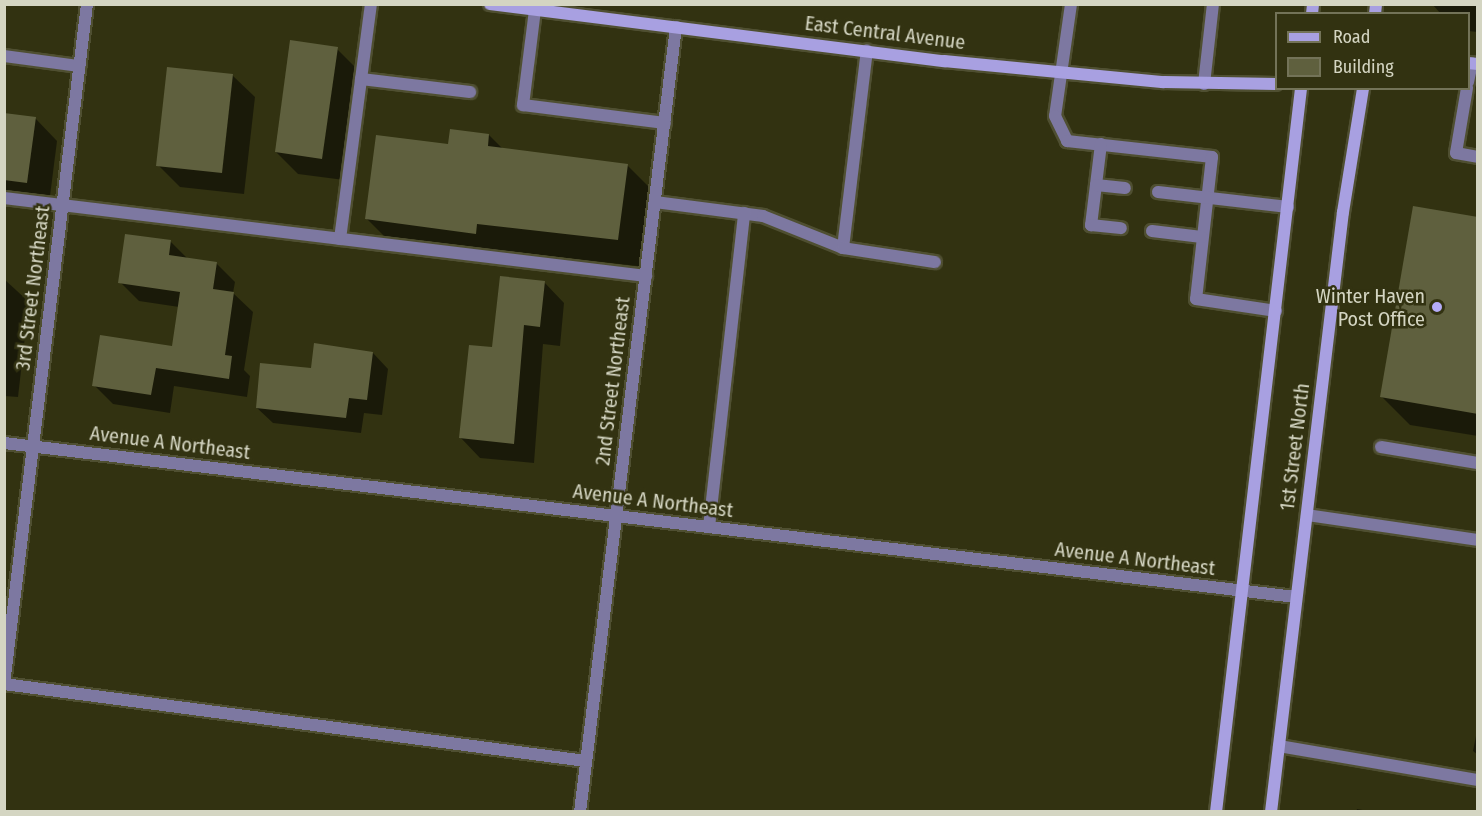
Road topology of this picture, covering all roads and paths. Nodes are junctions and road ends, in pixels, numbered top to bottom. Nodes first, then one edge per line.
1 (87, 4) edge
2 (371, 4) edge
3 (490, 4) edge
4 (1071, 4) edge
5 (1213, 4) edge
6 (535, 10) junction
7 (676, 27) junction
8 (867, 50) junction
9 (4, 56) edge
10 (79, 66) junction
11 (1062, 72) junction
12 (362, 79) junction
13 (1204, 84) junction
14 (1275, 84) edge
15 (1301, 90) edge
16 (1363, 90) edge
17 (1467, 90) edge
18 (470, 92) dead end
19 (665, 123) junction
20 (1101, 144) junction
21 (1478, 157) edge
22 (1096, 185) junction
23 (1125, 188) dead end
24 (1158, 192) dead end
25 (1208, 197) junction
26 (4, 198) edge
27 (655, 202) junction
28 (62, 206) junction
29 (1288, 207) junction
30 (744, 213) junction
31 (1121, 228) dead end
32 (1152, 231) dead end
33 (1203, 237) junction
34 (340, 239) junction
35 (843, 248) junction
36 (935, 262) dead end
37 (646, 276) junction
38 (1276, 311) junction
39 (4, 443) edge
40 (33, 446) junction
41 (1382, 447) dead end
42 (1478, 463) edge
43 (1306, 515) junction
44 (616, 516) junction
45 (709, 527) junction
46 (1478, 540) edge
47 (1243, 590) junction
48 (1296, 597) junction
49 (4, 684) edge
50 (1279, 746) junction
51 (586, 761) junction
52 (1478, 780) edge
53 (580, 812) edge
54 (1216, 812) edge
55 (1271, 812) edge

1 - 10 street, 3rd Street Northeast
2 - 12 street
3 - 6 main road, East Central Avenue
4 - 11 street
5 - 13 street
6 - 7 main road, East Central Avenue
6 - 19 street
7 - 8 main road, East Central Avenue
7 - 19 street, 2nd Street Northeast
8 - 11 main road, East Central Avenue
8 - 35 street
9 - 10 street
10 - 28 street, 3rd Street Northeast
11 - 13 main road, East Central Avenue
11 - 20 street
12 - 18 street
12 - 34 street
13 - 14 main road, East Central Avenue
15 - 29 main road, 1st Street North
16 - 43 main road, 1st Street North
17 - 21 street
19 - 27 street, 2nd Street Northeast
20 - 22 street
20 - 25 street
22 - 23 street
22 - 31 street
24 - 25 street
25 - 29 street
25 - 33 street
26 - 28 street
27 - 30 street
27 - 37 street, 2nd Street Northeast
28 - 34 street
28 - 40 street, 3rd Street Northeast
29 - 38 main road, 1st Street North
30 - 35 street
30 - 45 street
32 - 33 street
33 - 38 street
34 - 37 street
35 - 36 street
37 - 44 street, 2nd Street Northeast
38 - 47 main road, 1st Street North
39 - 40 street, Avenue A Northeast
40 - 44 street, Avenue A Northeast
40 - 49 street, 3rd Street Northeast
41 - 42 street
43 - 46 street
43 - 48 main road, 1st Street North
44 - 45 street, Avenue A Northeast
44 - 51 street, 2nd Street Northeast
45 - 47 street, Avenue A Northeast
47 - 48 street, Avenue A Northeast
47 - 54 main road, 1st Street North
48 - 50 main road, 1st Street North
49 - 51 street
50 - 52 street
50 - 55 main road, 1st Street North
51 - 53 street, 2nd Street Northeast

